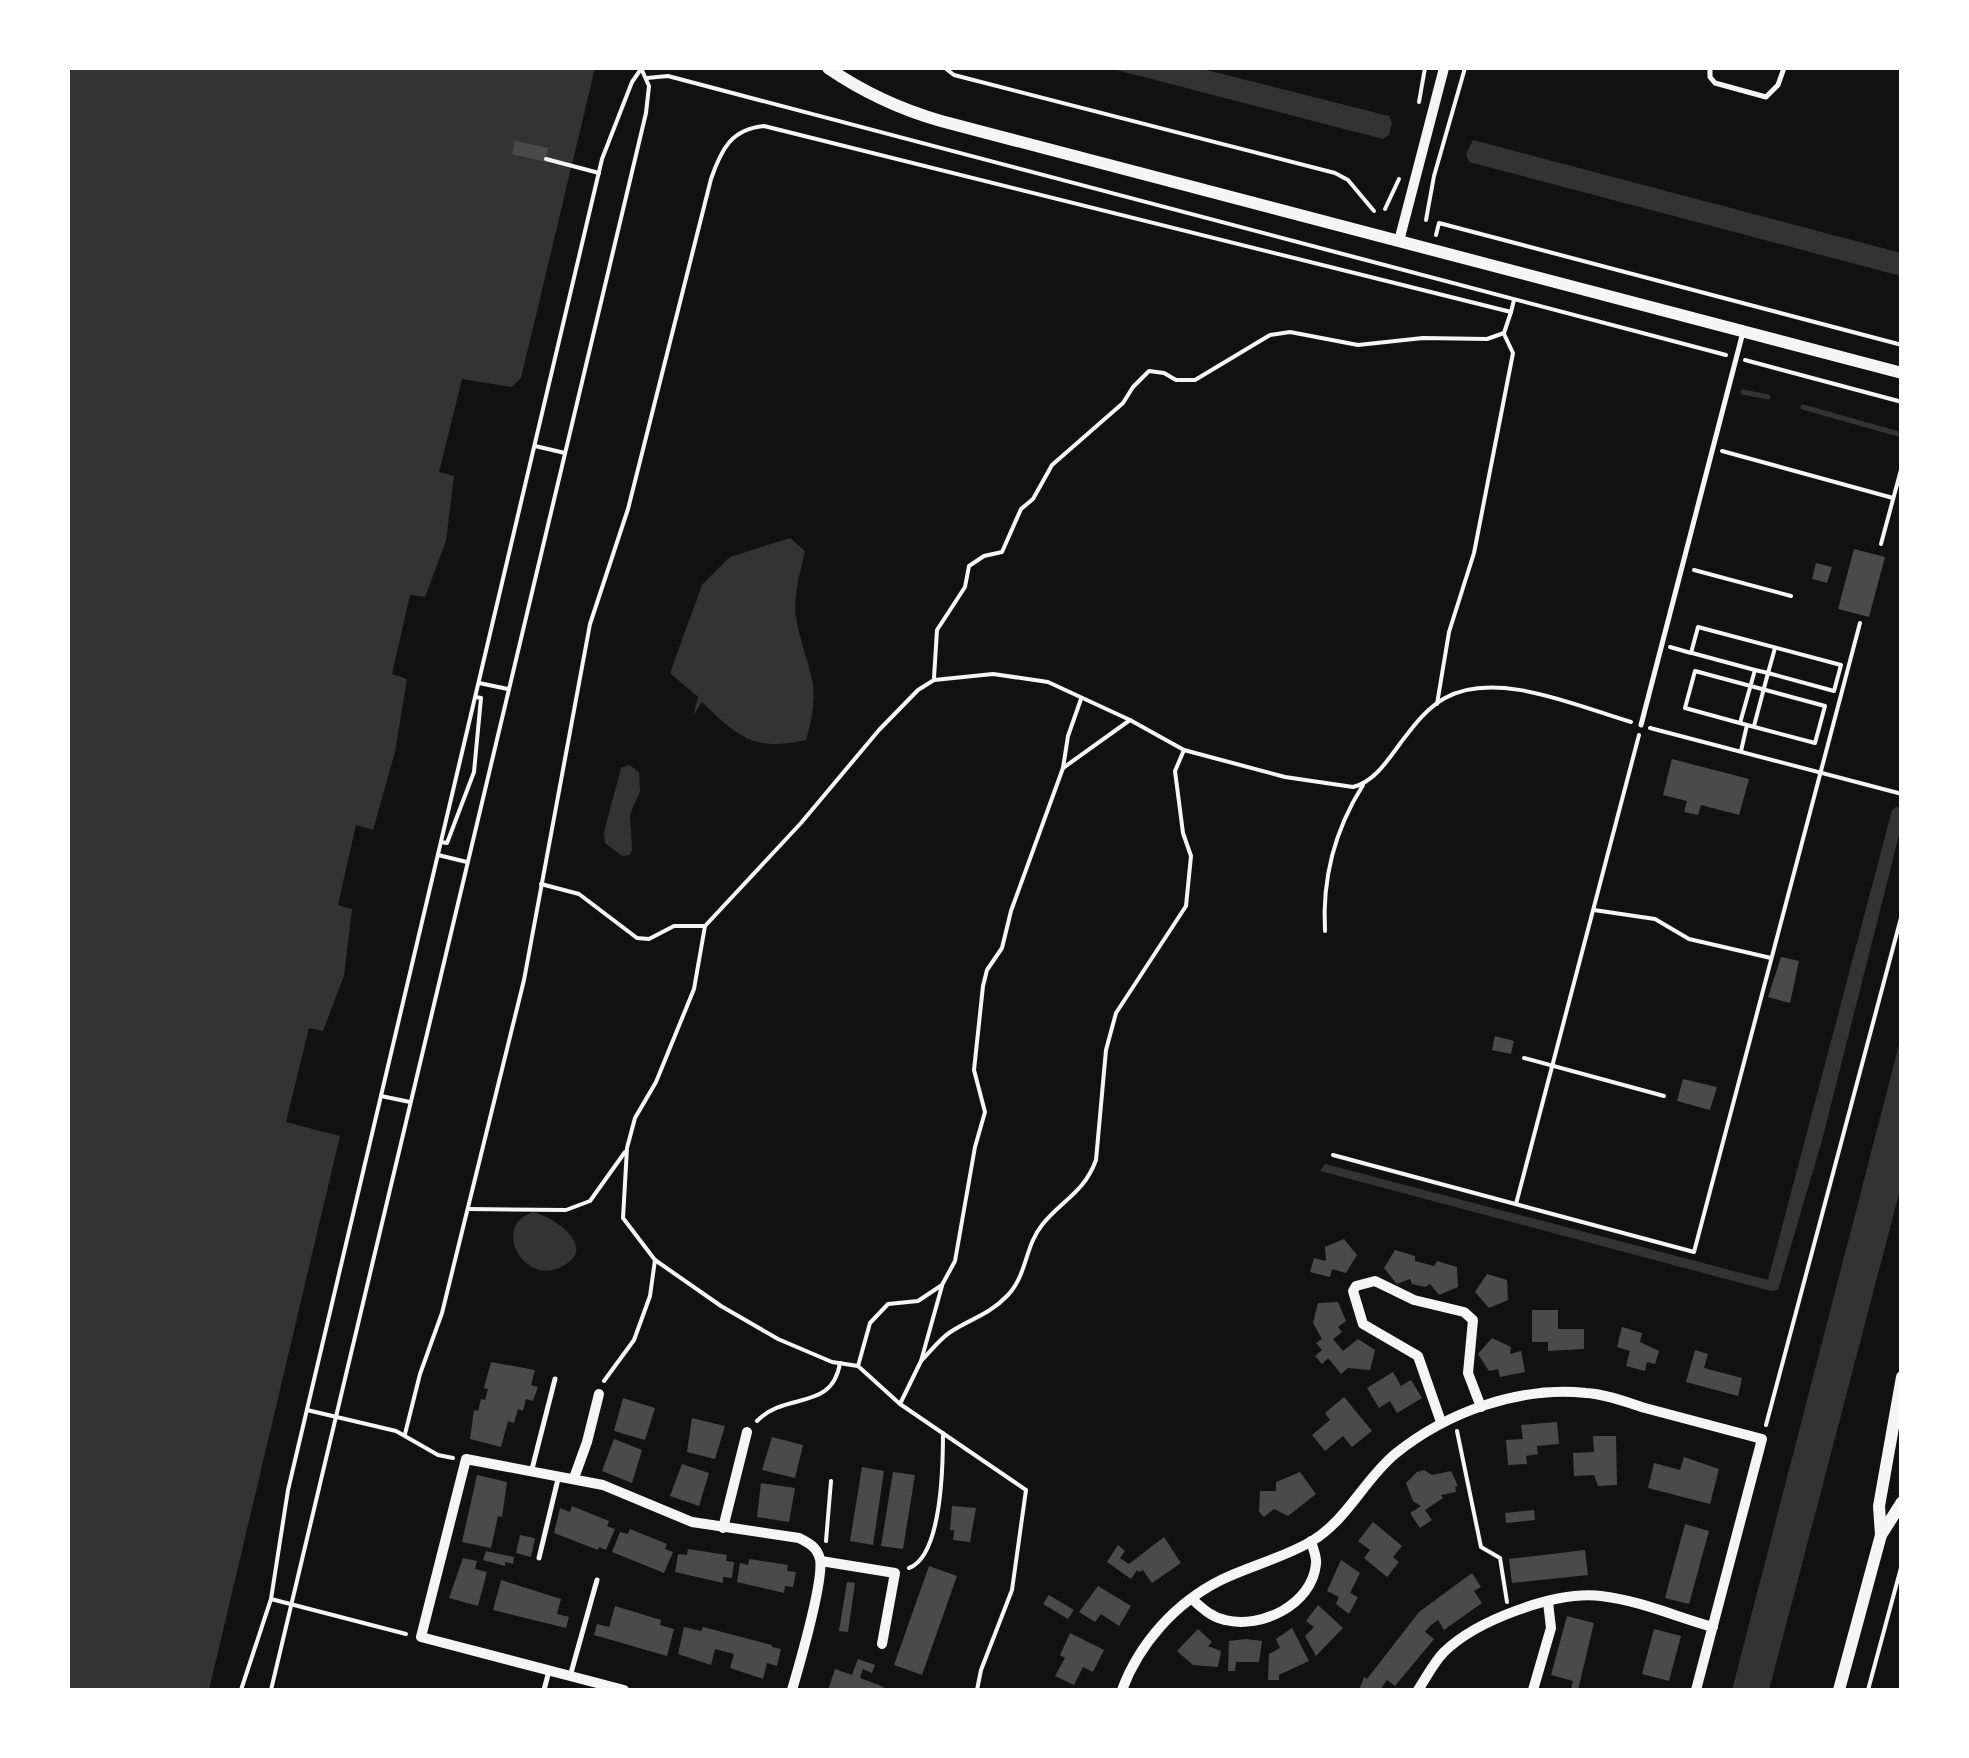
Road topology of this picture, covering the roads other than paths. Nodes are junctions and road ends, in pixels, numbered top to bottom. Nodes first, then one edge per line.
1 (828, 68) edge
2 (1444, 68) edge
3 (1710, 68) edge
4 (1784, 68) edge
5 (1399, 241) junction
6 (1744, 329) junction
7 (1902, 373) edge
8 (1641, 725) road end
9 (1902, 1377) edge
10 (554, 1380) dead end
11 (599, 1394) road end
12 (1481, 1407) junction
13 (1898, 1418) edge
14 (1441, 1422) junction
15 (747, 1432) road end
16 (531, 1471) junction
17 (559, 1476) junction
18 (574, 1478) junction
19 (1902, 1502) edge
20 (723, 1528) junction
21 (1881, 1535) junction
22 (1312, 1541) junction
23 (539, 1558) dead end
24 (821, 1561) junction
25 (597, 1580) dead end
26 (1192, 1599) junction
27 (1548, 1602) junction
28 (1712, 1626) junction
29 (882, 1644) dead end
30 (549, 1671) junction
31 (570, 1676) junction
32 (544, 1690) edge
33 (624, 1690) edge
34 (792, 1690) edge
35 (1122, 1690) edge
36 (1418, 1690) edge
37 (1533, 1690) edge
38 (1696, 1690) edge
39 (1839, 1690) edge

1 - 5 street
2 - 5 street
3 - 4 lane
5 - 6 street
6 - 7 street
6 - 8 lane
9 - 13 street
10 - 16 lane
11 - 18 street
12 - 14 street
12 - 14 street
12 - 28 street
13 - 21 street
14 - 22 street
15 - 20 street
16 - 17 street
16 - 30 street
17 - 18 street
17 - 23 lane
18 - 20 street
19 - 21 street
20 - 24 street
21 - 39 street
22 - 26 street
22 - 26 street
24 - 29 street
24 - 34 street
25 - 31 lane
26 - 35 street
27 - 28 street
27 - 36 street
27 - 37 street
28 - 38 street
30 - 31 street
30 - 32 lane
31 - 33 street

